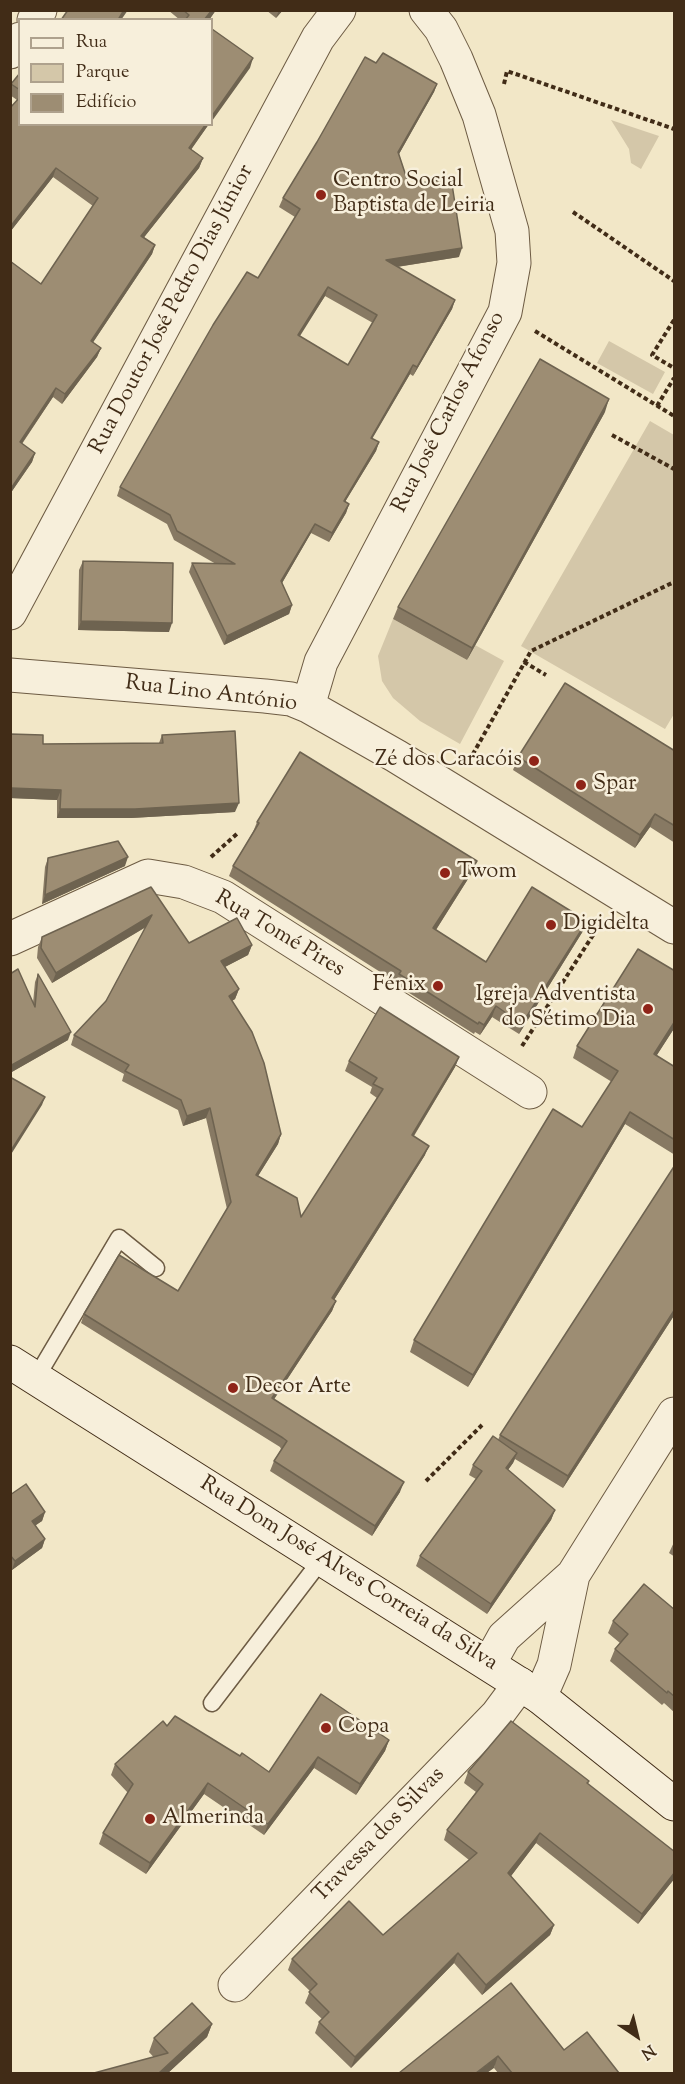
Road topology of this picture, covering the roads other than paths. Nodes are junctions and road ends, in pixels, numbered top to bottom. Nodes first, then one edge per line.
1 (339, 10) edge
2 (426, 10) edge
3 (10, 613) edge
4 (10, 675) edge
5 (308, 706) junction
6 (675, 927) edge
7 (10, 939) edge
8 (530, 1092) dead end
9 (156, 1268) dead end
10 (17, 1368) edge
11 (675, 1414) edge
12 (322, 1559) junction
13 (573, 1575) junction
14 (489, 1664) junction
15 (530, 1690) junction
16 (212, 1703) dead end
17 (675, 1804) edge
18 (236, 1985) dead end

1 - 3 street, Rua Doutor José Pedro Dias Júnior
2 - 5 street, Rua José Carlos Afonso
4 - 5 street, Rua Lino António
5 - 6 street, Rua Lino António
7 - 8 street, Rua Tomé Pires
9 - 10 lane
10 - 12 street, Rua Dom José Alves Correia da Silva
11 - 13 street
12 - 14 street, Rua Dom José Alves Correia da Silva
12 - 16 lane
13 - 14 street
13 - 15 street
14 - 15 street, Rua Dom José Alves Correia da Silva
15 - 17 street, Rua Dom José Alves Correia da Silva
15 - 18 street, Travessa dos Silvas

